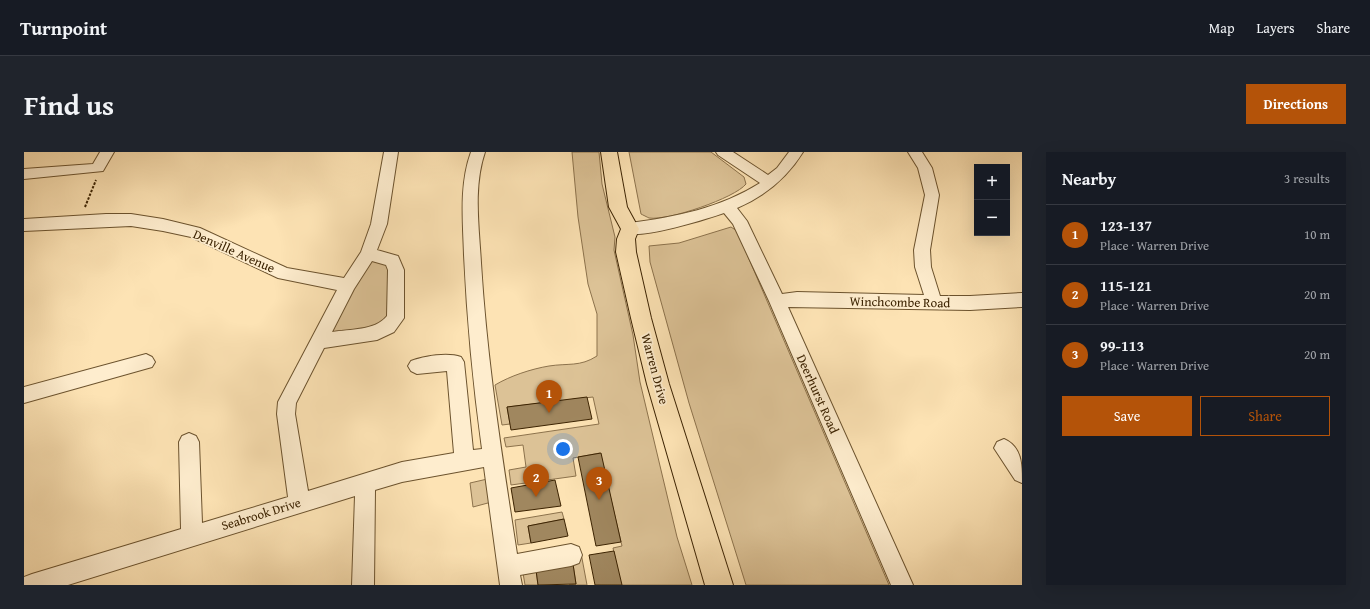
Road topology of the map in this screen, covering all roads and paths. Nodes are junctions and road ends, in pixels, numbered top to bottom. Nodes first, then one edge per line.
1 (108, 152) edge
2 (391, 152) edge
3 (478, 152) edge
4 (609, 152) edge
5 (723, 152) edge
6 (796, 152) edge
7 (915, 152) edge
8 (98, 168) junction
9 (24, 174) edge
10 (769, 182) junction
11 (727, 207) junction
12 (79, 221) junction
13 (24, 225) edge
14 (630, 229) junction
15 (368, 254) junction
16 (348, 285) junction
17 (1022, 300) edge
18 (777, 301) junction
19 (934, 302) junction
20 (319, 341) junction
21 (146, 362) dead end
22 (417, 366) dead end
23 (24, 395) edge
24 (189, 442) dead end
25 (1004, 448) dead end
26 (493, 456) junction
27 (464, 460) junction
28 (1022, 473) edge
29 (365, 483) junction
30 (299, 502) junction
31 (192, 536) junction
32 (571, 555) dead end
33 (509, 576) edge
34 (32, 585) edge
35 (363, 585) edge
36 (718, 585) edge
37 (902, 585) edge

1 - 8 street
2 - 15 street
3 - 26 street
4 - 14 main road
5 - 10 street
6 - 10 street
7 - 19 street
8 - 9 street
8 - 12 path
10 - 11 street
11 - 14 street
11 - 18 street, Deerhurst Road
12 - 13 street, Denville Avenue
12 - 16 street, Denville Avenue
14 - 36 main road, Warren Drive
15 - 16 street
15 - 20 street
16 - 20 street
17 - 19 street, Winchcombe Road
18 - 19 street, Winchcombe Road
18 - 37 street, Deerhurst Road
20 - 30 street
21 - 23 street
22 - 27 street
24 - 31 street
25 - 28 street
26 - 27 street, Seabrook Drive
26 - 33 street
27 - 29 street, Seabrook Drive
29 - 30 street, Seabrook Drive
29 - 35 street
30 - 31 street, Seabrook Drive
31 - 34 street, Seabrook Drive
32 - 33 street

